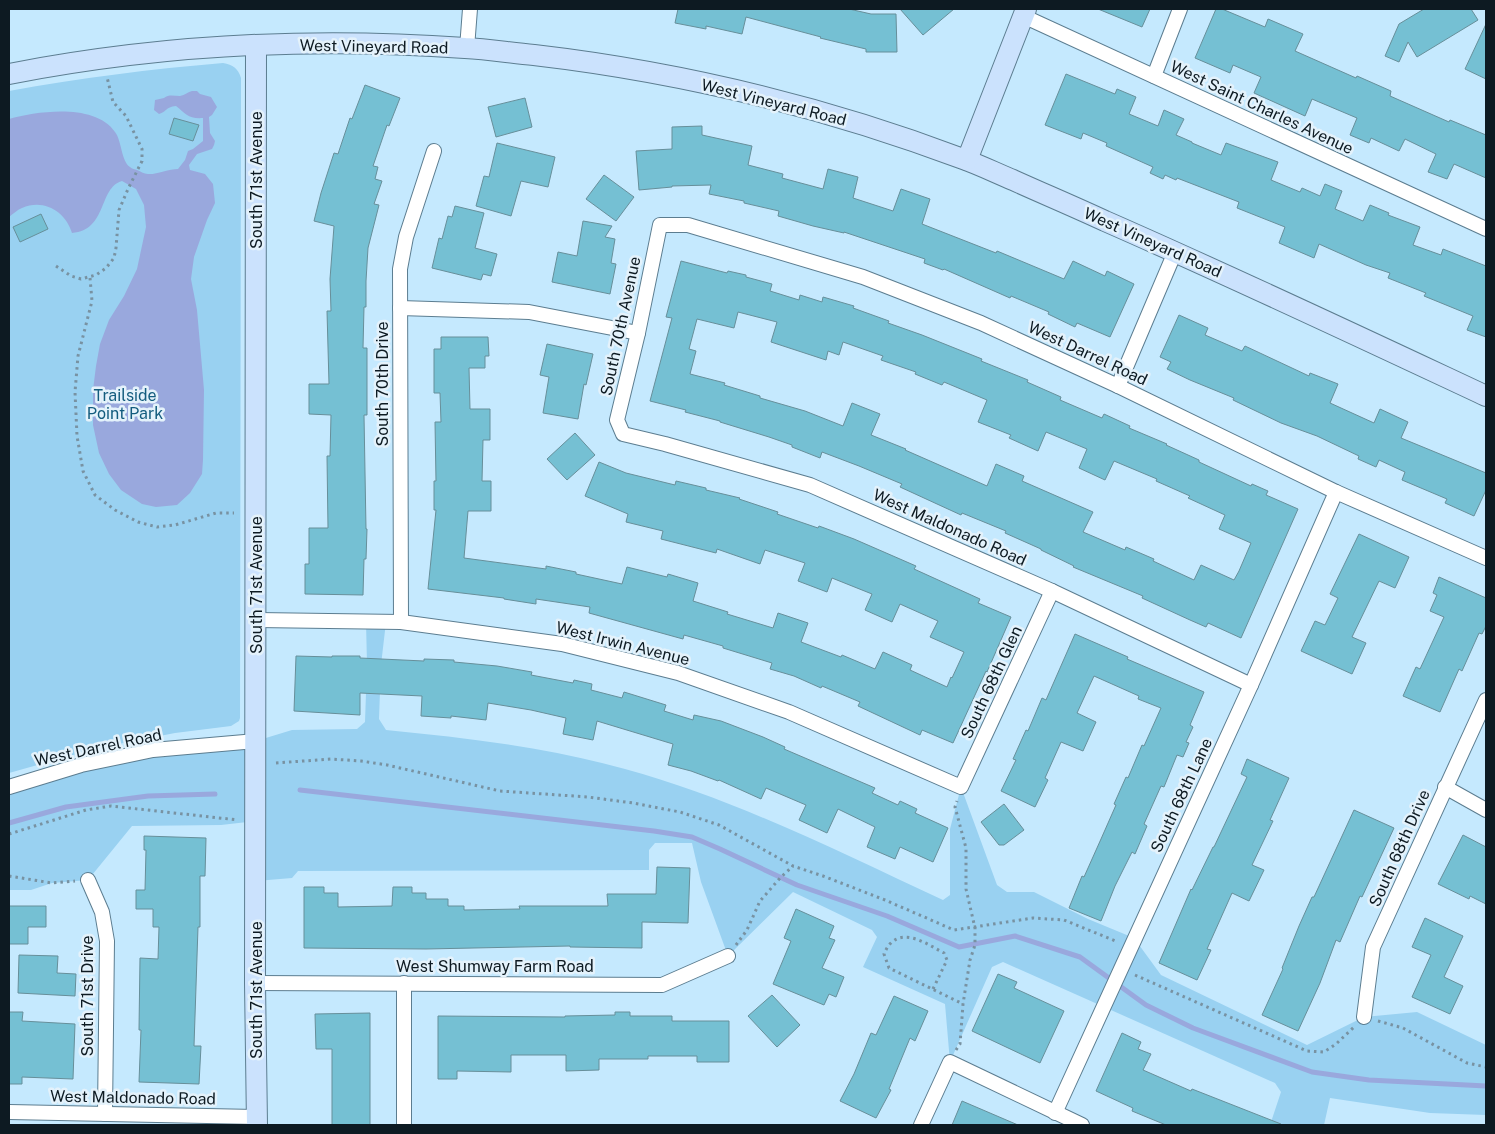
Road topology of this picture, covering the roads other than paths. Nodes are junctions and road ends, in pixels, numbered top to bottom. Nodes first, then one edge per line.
1 (470, 9) edge
2 (1180, 9) edge
3 (1025, 12) edge
4 (256, 46) junction
5 (467, 48) junction
6 (9, 74) edge
7 (1154, 76) junction
8 (434, 151) dead end
9 (968, 160) junction
10 (660, 225) joint
11 (1486, 229) edge
12 (1175, 252) junction
13 (400, 308) junction
14 (638, 333) junction
15 (1118, 386) junction
16 (1486, 396) edge
17 (622, 434) joint
18 (1336, 492) junction
19 (1486, 558) edge
20 (1052, 592) junction
21 (257, 620) junction
22 (401, 622) junction
23 (1251, 685) junction
24 (1486, 700) edge
25 (256, 741) junction
26 (962, 786) joint
27 (9, 787) edge
28 (1445, 787) junction
29 (1486, 810) edge
30 (88, 880) road end
31 (728, 956) road end
32 (256, 983) junction
33 (404, 983) junction
34 (1364, 1017) road end
35 (9, 1112) edge
36 (1056, 1113) junction
37 (105, 1114) junction
38 (257, 1121) edge
39 (404, 1125) edge
40 (922, 1125) edge
41 (1082, 1125) edge

1 - 5 street
2 - 7 street
3 - 7 street, West Saint Charles Avenue
3 - 9 street
4 - 5 street, West Vineyard Road
4 - 6 street, West Vineyard Road
4 - 21 street, South 71st Avenue
5 - 9 street, West Vineyard Road
7 - 11 street, West Saint Charles Avenue
8 - 13 street, South 70th Drive
9 - 12 street, West Vineyard Road
10 - 14 street, South 70th Avenue
10 - 15 street, West Darrel Road
12 - 15 street
12 - 16 street, West Vineyard Road
13 - 14 street
13 - 22 street, South 70th Drive
14 - 17 street, South 70th Avenue
15 - 18 street, West Darrel Road
17 - 20 street, West Maldonado Road
18 - 19 street, West Darrel Road
18 - 23 street, South 68th Lane
20 - 23 street, West Maldonado Road
20 - 26 street, South 68th Glen
21 - 22 street, West Irwin Avenue
21 - 25 street, South 71st Avenue
22 - 26 street, West Irwin Avenue
23 - 36 street, South 68th Lane
24 - 28 street, South 68th Drive
25 - 27 street, West Darrel Road
25 - 32 street, South 71st Avenue
28 - 29 street
28 - 34 street, South 68th Drive
30 - 37 street, South 71st Drive
31 - 33 street, West Shumway Farm Road
32 - 33 street, West Shumway Farm Road
32 - 38 street, South 71st Avenue
33 - 39 street
35 - 37 street, West Maldonado Road
36 - 40 street
36 - 41 street
37 - 38 street, West Maldonado Road

